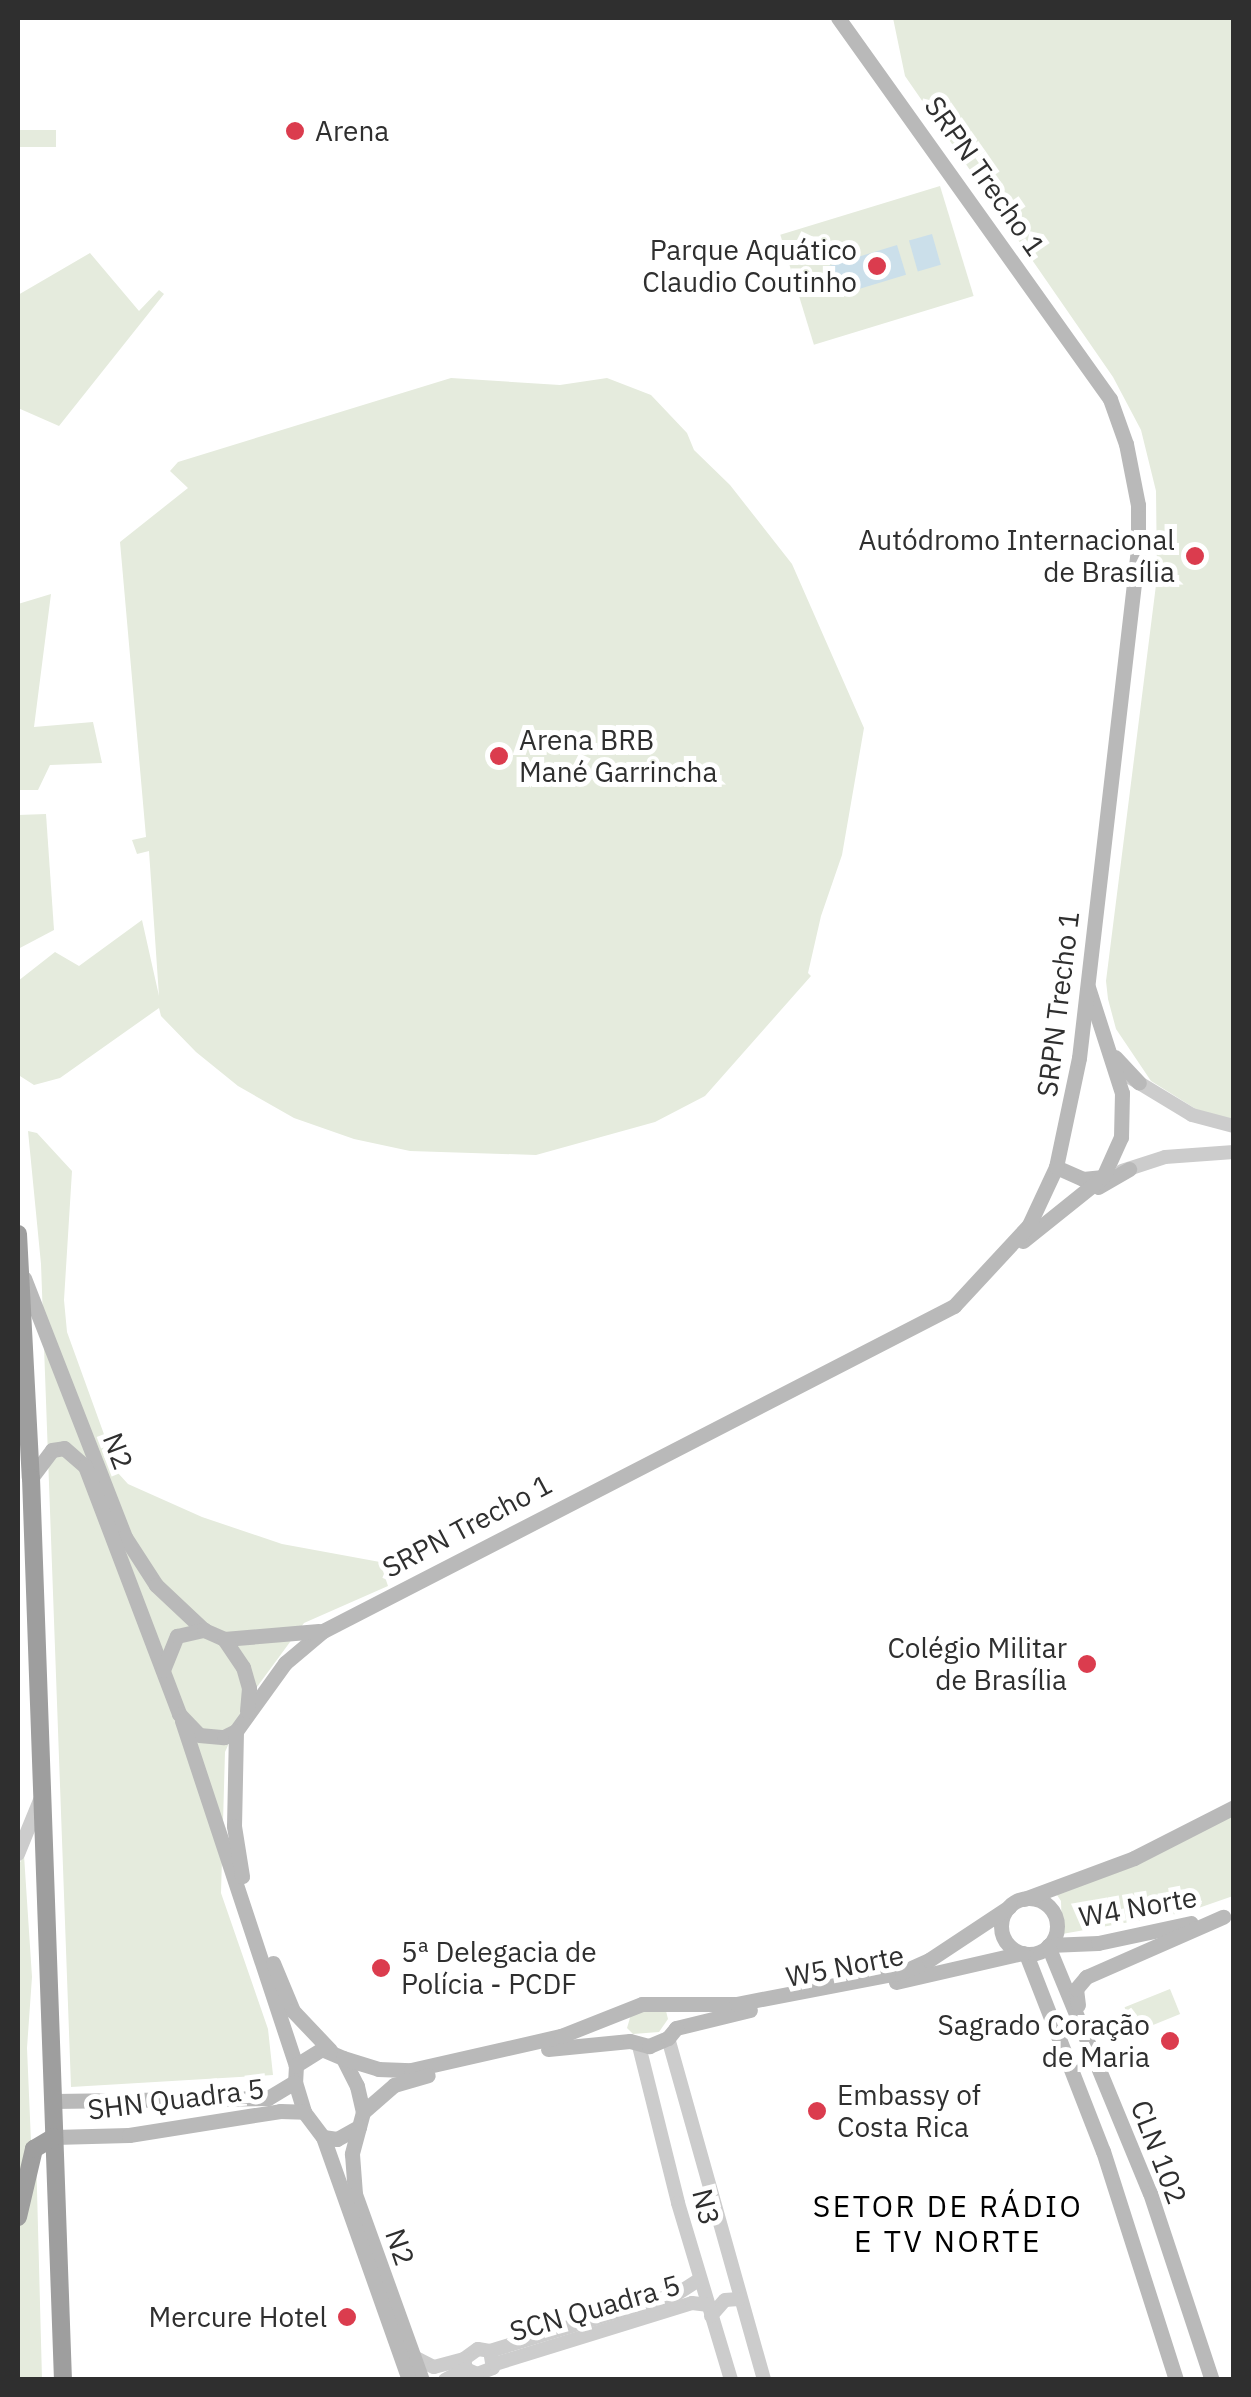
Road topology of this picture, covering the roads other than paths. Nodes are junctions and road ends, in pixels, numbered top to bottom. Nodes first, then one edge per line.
1 (838, 18) edge
2 (847, 18) edge
3 (862, 46) junction
4 (1087, 986) junction
5 (1108, 1045) junction
6 (1078, 1058) junction
7 (1116, 1069) junction
8 (1139, 1083) junction
9 (1234, 1126) edge
10 (1234, 1152) edge
11 (1056, 1166) junction
12 (1128, 1169) junction
13 (1102, 1178) junction
14 (1081, 1195) junction
15 (18, 1234) edge
16 (1012, 1249) junction
17 (20, 1269) junction
18 (31, 1478) junction
19 (204, 1630) junction
20 (322, 1630) junction
21 (27, 1631) edge
22 (224, 1639) junction
23 (37, 1655) junction
24 (18, 1656) edge
25 (163, 1670) junction
26 (180, 1714) junction
27 (246, 1714) junction
28 (236, 1731) junction
29 (40, 1800) junction
30 (1234, 1807) edge
31 (18, 1854) edge
32 (1024, 1898) junction
33 (1008, 1907) junction
34 (1228, 1914) edge
35 (1048, 1945) junction
36 (1024, 1954) junction
37 (665, 2002) junction
38 (625, 2012) junction
39 (1083, 2029) junction
40 (672, 2033) junction
41 (634, 2043) junction
42 (337, 2054) junction
43 (1097, 2061) junction
44 (1073, 2071) junction
45 (296, 2073) junction
46 (53, 2102) junction
47 (132, 2103) junction
48 (304, 2112) junction
49 (361, 2119) junction
50 (129, 2135) junction
51 (54, 2137) junction
52 (322, 2138) junction
53 (18, 2217) edge
54 (732, 2278) junction
55 (701, 2283) junction
56 (739, 2299) junction
57 (710, 2310) junction
58 (1187, 2312) junction
59 (1158, 2324) junction
60 (414, 2357) junction
61 (492, 2357) junction
62 (465, 2364) junction
63 (63, 2380) edge
64 (409, 2380) edge
65 (422, 2380) edge
66 (445, 2380) edge
67 (731, 2380) edge
68 (764, 2380) edge
69 (1176, 2380) edge
70 (1212, 2380) edge

1 - 3 main road, SRPN Trecho 1
2 - 3 main road, SRPN Trecho 1
3 - 4 main road, SRPN Trecho 1
4 - 5 main road
4 - 6 main road, SRPN Trecho 1
5 - 7 main road
5 - 8 main road
6 - 7 main road
6 - 11 main road, SRPN Trecho 1
7 - 8 street
7 - 13 main road
8 - 9 street
10 - 12 street
11 - 13 main road
11 - 16 main road, SRPN Trecho 1
12 - 13 street
12 - 14 main road
13 - 14 main road
14 - 16 main road
15 - 17 highway
16 - 20 main road, SRPN Trecho 1
17 - 18 highway
17 - 19 main road, N2
18 - 21 highway
18 - 25 main road, N2
19 - 22 main road
19 - 25 main road
20 - 22 main road, SRPN Trecho 1
20 - 27 main road, SRPN Trecho 1
21 - 23 highway
22 - 27 main road
23 - 24 highway
23 - 29 highway
25 - 26 main road
26 - 28 main road
26 - 45 main road
27 - 28 main road
28 - 42 main road
29 - 31 street
29 - 46 highway
30 - 32 main road
32 - 33 main road
32 - 35 main road
33 - 36 main road
33 - 37 main road
34 - 35 main road, W4 Norte
34 - 39 main road
35 - 36 main road
35 - 39 main road, CLN 102
36 - 40 main road, W5 Norte
36 - 44 main road, CLN 102
37 - 38 main road
37 - 40 main road
38 - 41 main road
38 - 42 main road
39 - 43 main road, CLN 102
40 - 41 main road, W5 Norte
40 - 54 street
41 - 49 main road
41 - 55 street, N3
42 - 45 main road
42 - 49 main road
43 - 44 main road
43 - 58 main road, CLN 102
44 - 59 main road, CLN 102
45 - 47 main road
45 - 48 main road
46 - 47 main road
46 - 51 highway
47 - 50 main road
48 - 50 main road, SHN Quadra 5
48 - 52 main road
49 - 52 main road
49 - 60 main road, N2
50 - 51 main road, SHN Quadra 5
51 - 53 highway
51 - 63 highway
52 - 64 main road, N2
54 - 55 street
54 - 56 street
55 - 57 street, N3
55 - 61 street
56 - 57 street
56 - 68 street
57 - 61 street, SCN Quadra 5
57 - 67 street, N3
58 - 59 main road
58 - 70 main road, CLN 102
59 - 69 main road, CLN 102
60 - 62 street
60 - 65 main road, N2
61 - 62 street
61 - 62 street
62 - 66 street

